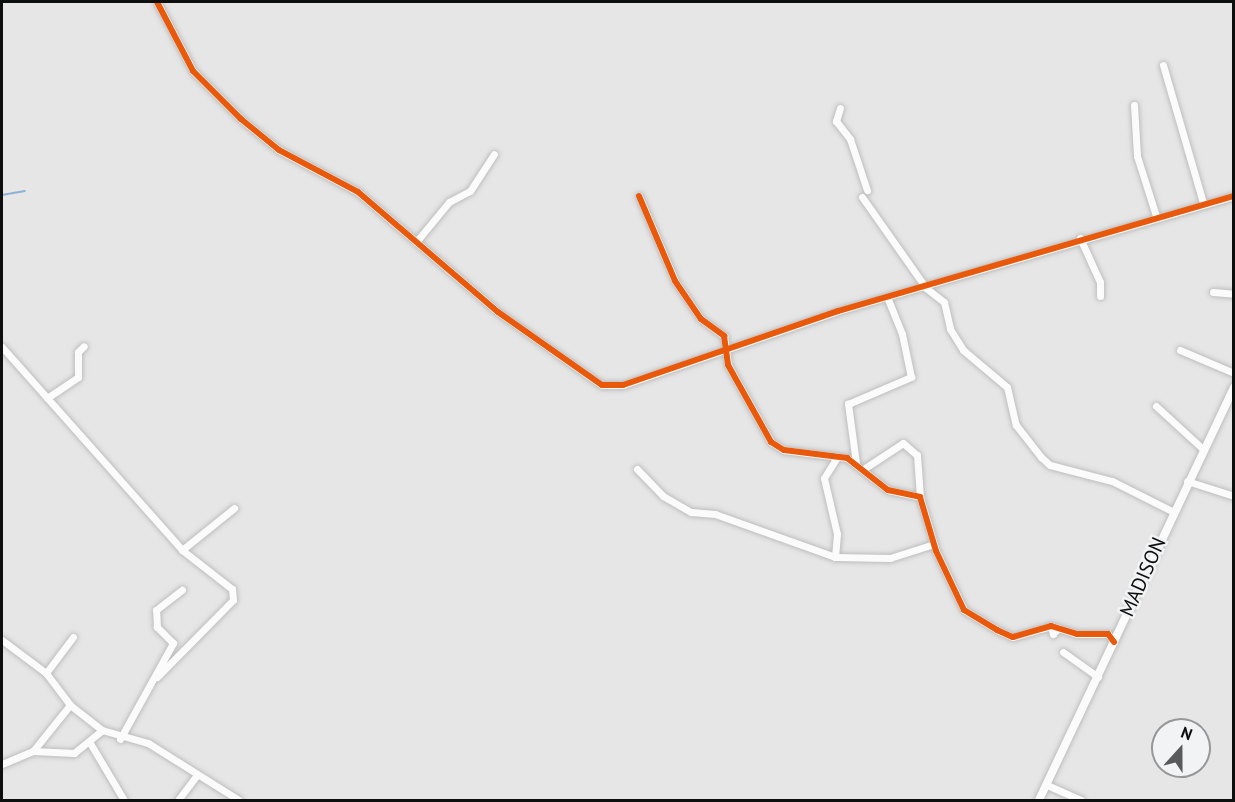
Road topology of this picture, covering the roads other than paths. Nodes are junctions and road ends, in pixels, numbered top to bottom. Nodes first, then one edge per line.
1 (157, 2) edge
2 (1163, 66) dead end
3 (1134, 105) dead end
4 (840, 108) dead end
5 (495, 154) dead end
6 (867, 190) dead end
7 (639, 196) dead end
8 (1233, 196) edge
9 (862, 197) dead end
10 (1203, 203) junction
11 (1156, 216) junction
12 (1080, 238) junction
13 (416, 242) junction
14 (926, 288) junction
15 (1213, 292) dead end
16 (1233, 294) edge
17 (1100, 296) dead end
18 (887, 297) junction
19 (84, 346) dead end
20 (2, 347) edge
21 (725, 349) junction
22 (1180, 350) dead end
23 (1233, 373) edge
24 (1233, 387) edge
25 (47, 398) junction
26 (1156, 406) dead end
27 (1203, 449) junction
28 (837, 457) junction
29 (856, 463) junction
30 (865, 468) junction
31 (637, 470) dead end
32 (1187, 482) junction
33 (920, 496) junction
34 (1233, 496) edge
35 (234, 508) dead end
36 (1172, 511) junction
37 (934, 544) junction
38 (182, 550) junction
39 (835, 557) junction
40 (182, 590) dead end
41 (73, 637) dead end
42 (2, 640) edge
43 (1114, 642) junction
44 (1063, 652) dead end
45 (46, 673) junction
46 (157, 677) junction
47 (1098, 677) junction
48 (70, 705) junction
49 (102, 730) junction
50 (120, 739) junction
51 (90, 743) junction
52 (33, 751) junction
53 (2, 764) edge
54 (196, 776) junction
55 (1047, 785) junction
56 (124, 801) edge
57 (178, 801) edge
58 (239, 801) edge
59 (1039, 801) edge
60 (1081, 801) edge

1 - 13 street
2 - 10 street
3 - 11 street
4 - 6 street
5 - 13 street
7 - 21 street
8 - 10 street
9 - 14 street
10 - 11 street
11 - 12 street
12 - 14 street
12 - 17 street
13 - 21 street
14 - 18 street
14 - 36 street
15 - 16 street
18 - 21 street
18 - 29 street
19 - 25 street
20 - 25 street
21 - 28 street
22 - 23 street
24 - 27 street, MADISON
25 - 38 street
26 - 27 street
27 - 32 street, MADISON
28 - 29 street
28 - 39 street
29 - 30 street
30 - 33 street
30 - 33 street
31 - 39 street
32 - 34 street
32 - 36 street, MADISON
33 - 37 street
35 - 38 street
36 - 43 street, MADISON
37 - 39 street
37 - 43 street
38 - 46 street
40 - 46 street
41 - 45 street
42 - 45 street
43 - 47 street, MADISON
44 - 47 street
45 - 48 street
46 - 50 street
47 - 55 street, MADISON
48 - 49 street
48 - 52 street
49 - 50 street
49 - 51 street
50 - 54 street
51 - 52 street
51 - 56 street
52 - 53 street
54 - 57 street
54 - 58 street
55 - 59 street, MADISON
55 - 60 street

